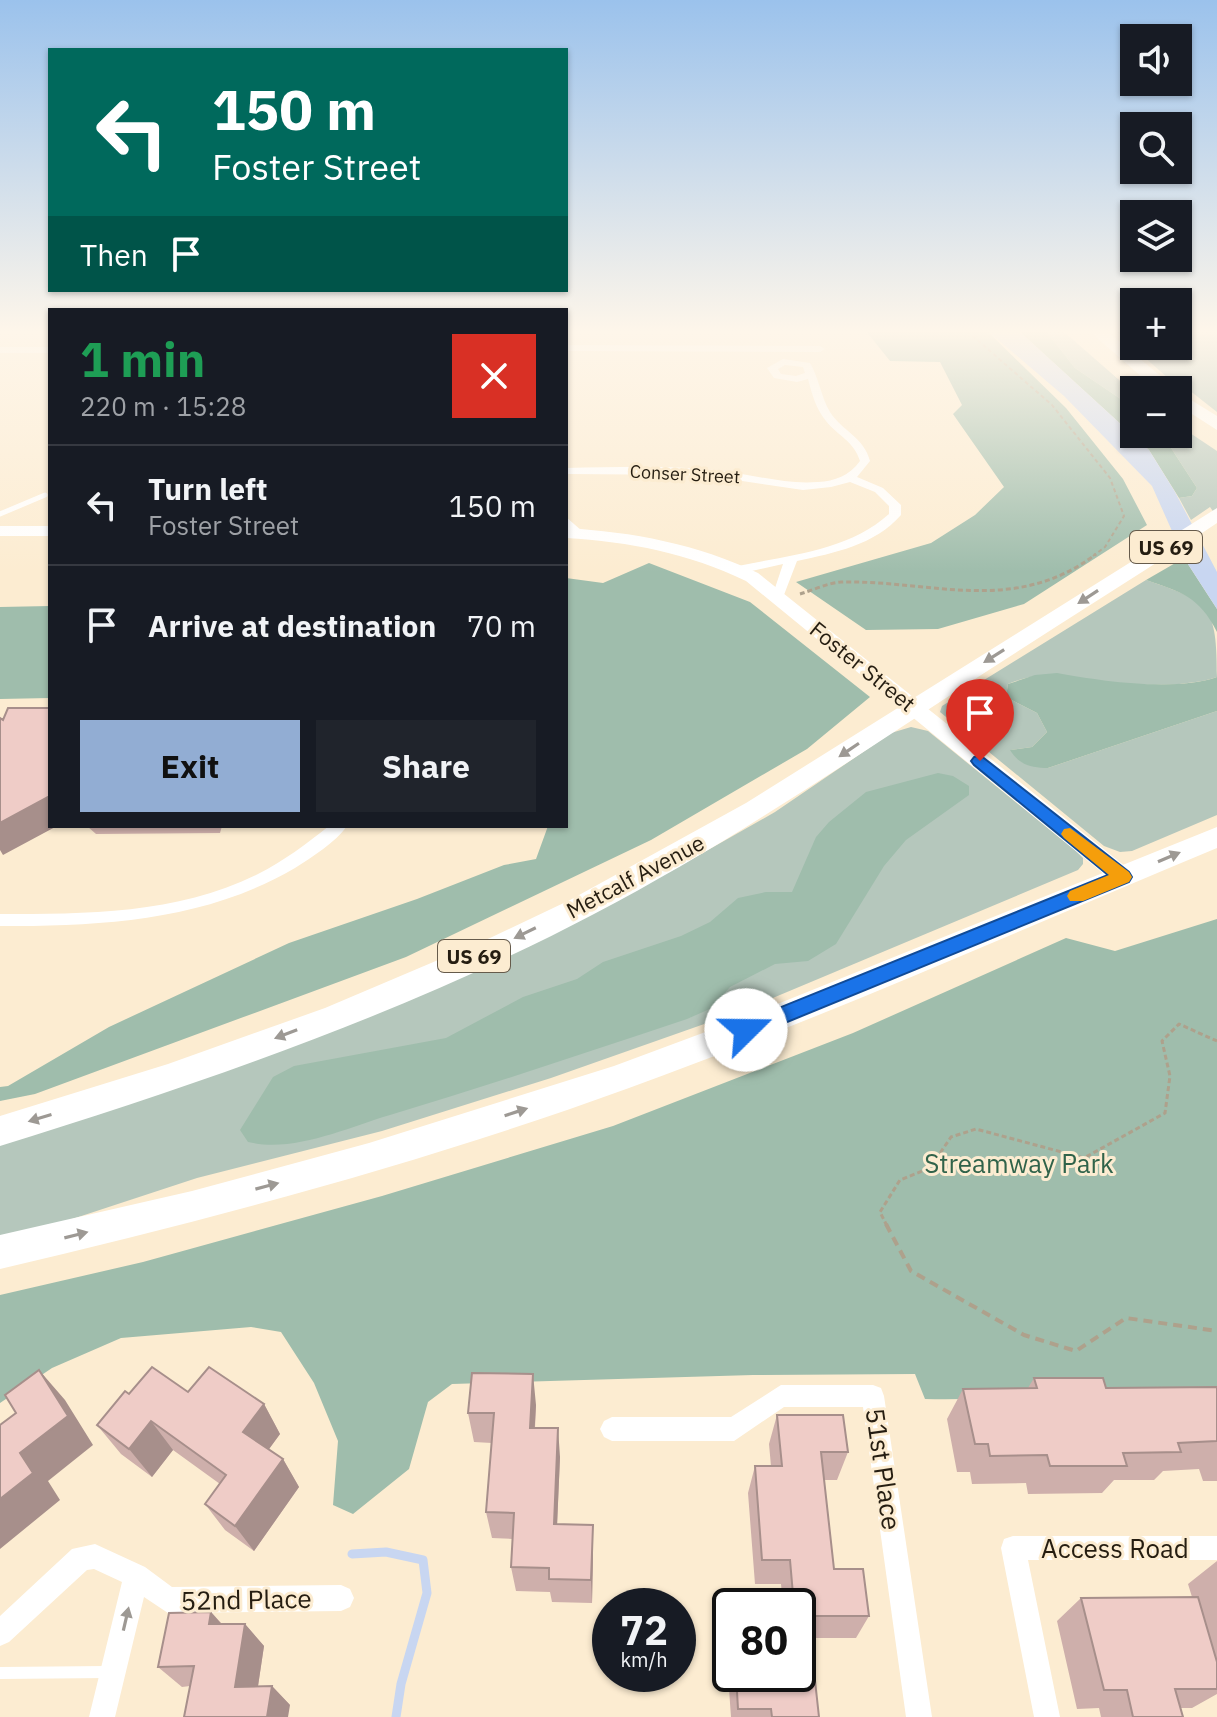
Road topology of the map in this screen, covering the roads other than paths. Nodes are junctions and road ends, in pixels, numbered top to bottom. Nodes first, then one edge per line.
1 (825, 411) edge
2 (1198, 411) edge
3 (1192, 420) edge
4 (1217, 424) edge
5 (1217, 437) edge
6 (568, 471) edge
7 (850, 478) junction
8 (45, 495) dead end
9 (0, 514) edge
10 (1217, 514) edge
11 (570, 529) edge
12 (0, 531) edge
13 (48, 531) edge
14 (792, 557) junction
15 (738, 570) junction
16 (780, 591) junction
17 (914, 707) junction
18 (336, 828) edge
19 (1217, 837) edge
20 (1123, 877) junction
21 (0, 920) edge
22 (0, 1131) edge
23 (0, 1252) edge
24 (612, 1429) dead end
25 (1217, 1548) edge
26 (136, 1576) junction
27 (341, 1598) dead end
28 (0, 1633) edge
29 (113, 1672) junction
30 (0, 1673) edge
31 (102, 1717) edge
32 (919, 1717) edge
33 (1047, 1717) edge

1 - 7 street
2 - 4 highway
3 - 5 highway
6 - 7 street, Conser Street
7 - 14 street
8 - 9 lane
10 -> 17 highway, Metcalf Avenue / US 69
11 - 15 street, Foster Street
12 - 13 street
14 - 15 street
14 - 16 street
15 - 16 street, Foster Street
16 - 17 street, Foster Street
17 - 20 street, Foster Street
17 -> 22 highway, Metcalf Avenue / US 69
18 - 21 street
20 -> 19 highway
23 -> 20 highway
24 - 32 street, 51st Place
25 - 33 street, Access Road
26 - 27 street, 52nd Place
26 - 28 street, 52nd Place
29 -> 26 street
29 - 30 lane
29 - 31 street

